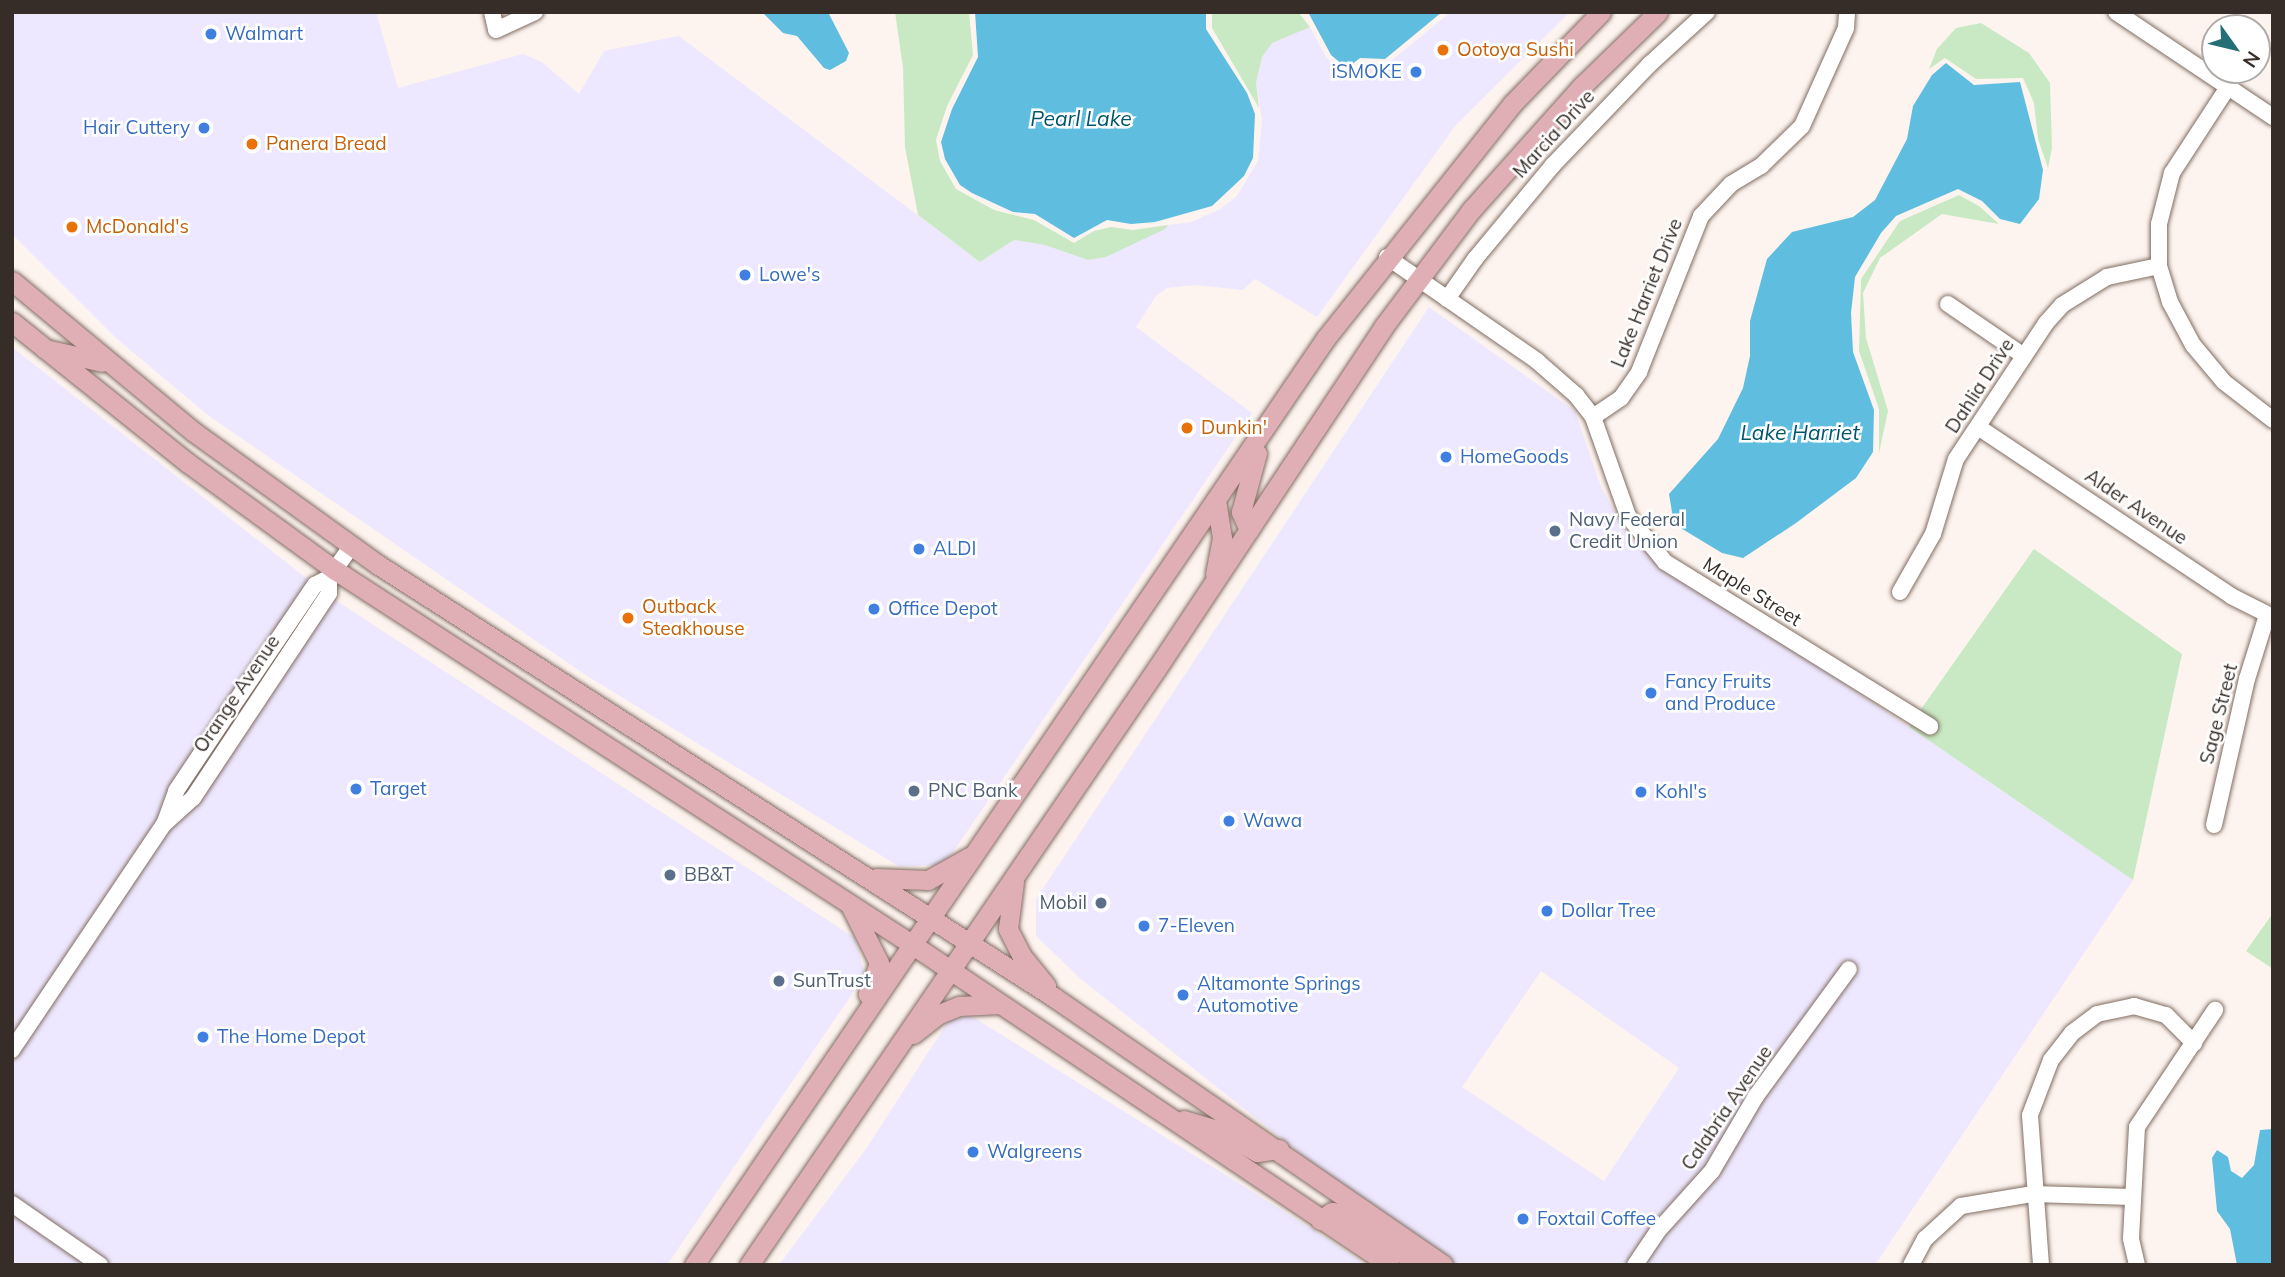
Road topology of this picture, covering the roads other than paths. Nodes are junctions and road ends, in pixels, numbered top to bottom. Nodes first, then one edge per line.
1 (492, 12) edge
2 (535, 12) edge
3 (1601, 12) edge
4 (1658, 12) edge
5 (1707, 12) edge
6 (1847, 12) edge
7 (2116, 12) edge
8 (2228, 87) junction
9 (2273, 117) edge
10 (1387, 257) junction
11 (2160, 266) junction
12 (1418, 280) junction
13 (12, 281) edge
14 (1447, 299) junction
15 (1948, 304) dead end
16 (12, 320) edge
17 (69, 329) junction
18 (45, 349) junction
19 (2024, 356) junction
20 (113, 365) junction
21 (1592, 417) junction
22 (2273, 420) edge
23 (1978, 427) junction
24 (1265, 428) junction
25 (1216, 499) junction
26 (1249, 530) junction
27 (351, 546) junction
28 (332, 574) junction
29 (1213, 585) junction
30 (1900, 592) dead end
31 (2270, 616) edge
32 (565, 716) junction
33 (1930, 726) dead end
34 (642, 731) junction
35 (2214, 824) dead end
36 (976, 853) junction
37 (1016, 874) junction
38 (869, 877) junction
39 (848, 903) junction
40 (932, 918) junction
41 (969, 942) junction
42 (913, 945) junction
43 (1849, 969) dead end
44 (950, 970) junction
45 (1055, 998) junction
46 (1001, 1004) junction
47 (2215, 1010) dead end
48 (2194, 1043) junction
49 (844, 1045) junction
50 (899, 1046) junction
51 (12, 1050) edge
52 (1163, 1113) junction
53 (1279, 1149) junction
54 (2033, 1194) junction
55 (2132, 1197) junction
56 (12, 1204) edge
57 (1320, 1220) junction
58 (100, 1265) edge
59 (694, 1265) edge
60 (749, 1265) edge
61 (1391, 1265) edge
62 (1428, 1265) edge
63 (1443, 1265) edge
64 (1635, 1265) edge
65 (1911, 1265) edge
66 (2041, 1265) edge
67 (2137, 1265) edge

1 - 2 street
3 - 10 main road
4 - 12 main road
5 - 14 street, Marcia Drive
6 - 21 street, Lake Harriet Drive
7 - 8 street
8 - 9 street
8 - 11 street
10 - 12 street, Maple Street
10 - 24 main road
11 - 19 street, Dahlia Drive
11 - 22 street
12 - 14 street, Maple Street
12 - 26 main road
13 - 17 main road
14 - 21 street, Maple Street
15 - 19 street
16 - 17 main road
16 - 18 main road
17 - 20 main road
18 - 20 main road
18 - 28 main road
19 - 23 street, Dahlia Drive
20 - 27 main road
21 - 33 street, Maple Street
23 - 30 street, Dahlia Drive
23 - 31 street, Alder Avenue
24 - 25 main road
24 - 26 main road
25 - 29 main road
25 - 36 main road
26 - 29 main road
27 - 28 street, Orange Avenue
27 - 34 main road
28 - 32 main road
28 - 51 street, Orange Avenue
29 - 37 main road
31 - 35 street, Sage Street
32 - 34 main road
32 - 39 main road
34 - 38 main road
36 - 38 main road
36 - 40 main road
37 - 41 main road
37 - 45 main road
38 - 40 main road
39 - 42 main road
39 - 49 main road
40 - 41 main road
40 - 42 main road
41 - 44 main road
41 - 45 main road
42 - 44 main road
42 - 49 main road
43 - 64 street, Calabria Avenue
44 - 46 main road
44 - 50 main road
45 - 53 main road
46 - 50 main road
46 - 52 main road
47 - 48 street
48 - 54 street
48 - 55 street
49 - 59 main road
50 - 60 main road
52 - 53 main road
52 - 57 main road
53 - 63 main road
54 - 55 street
54 - 65 street
54 - 66 street
55 - 67 street
56 - 58 street
57 - 61 main road
57 - 62 main road

